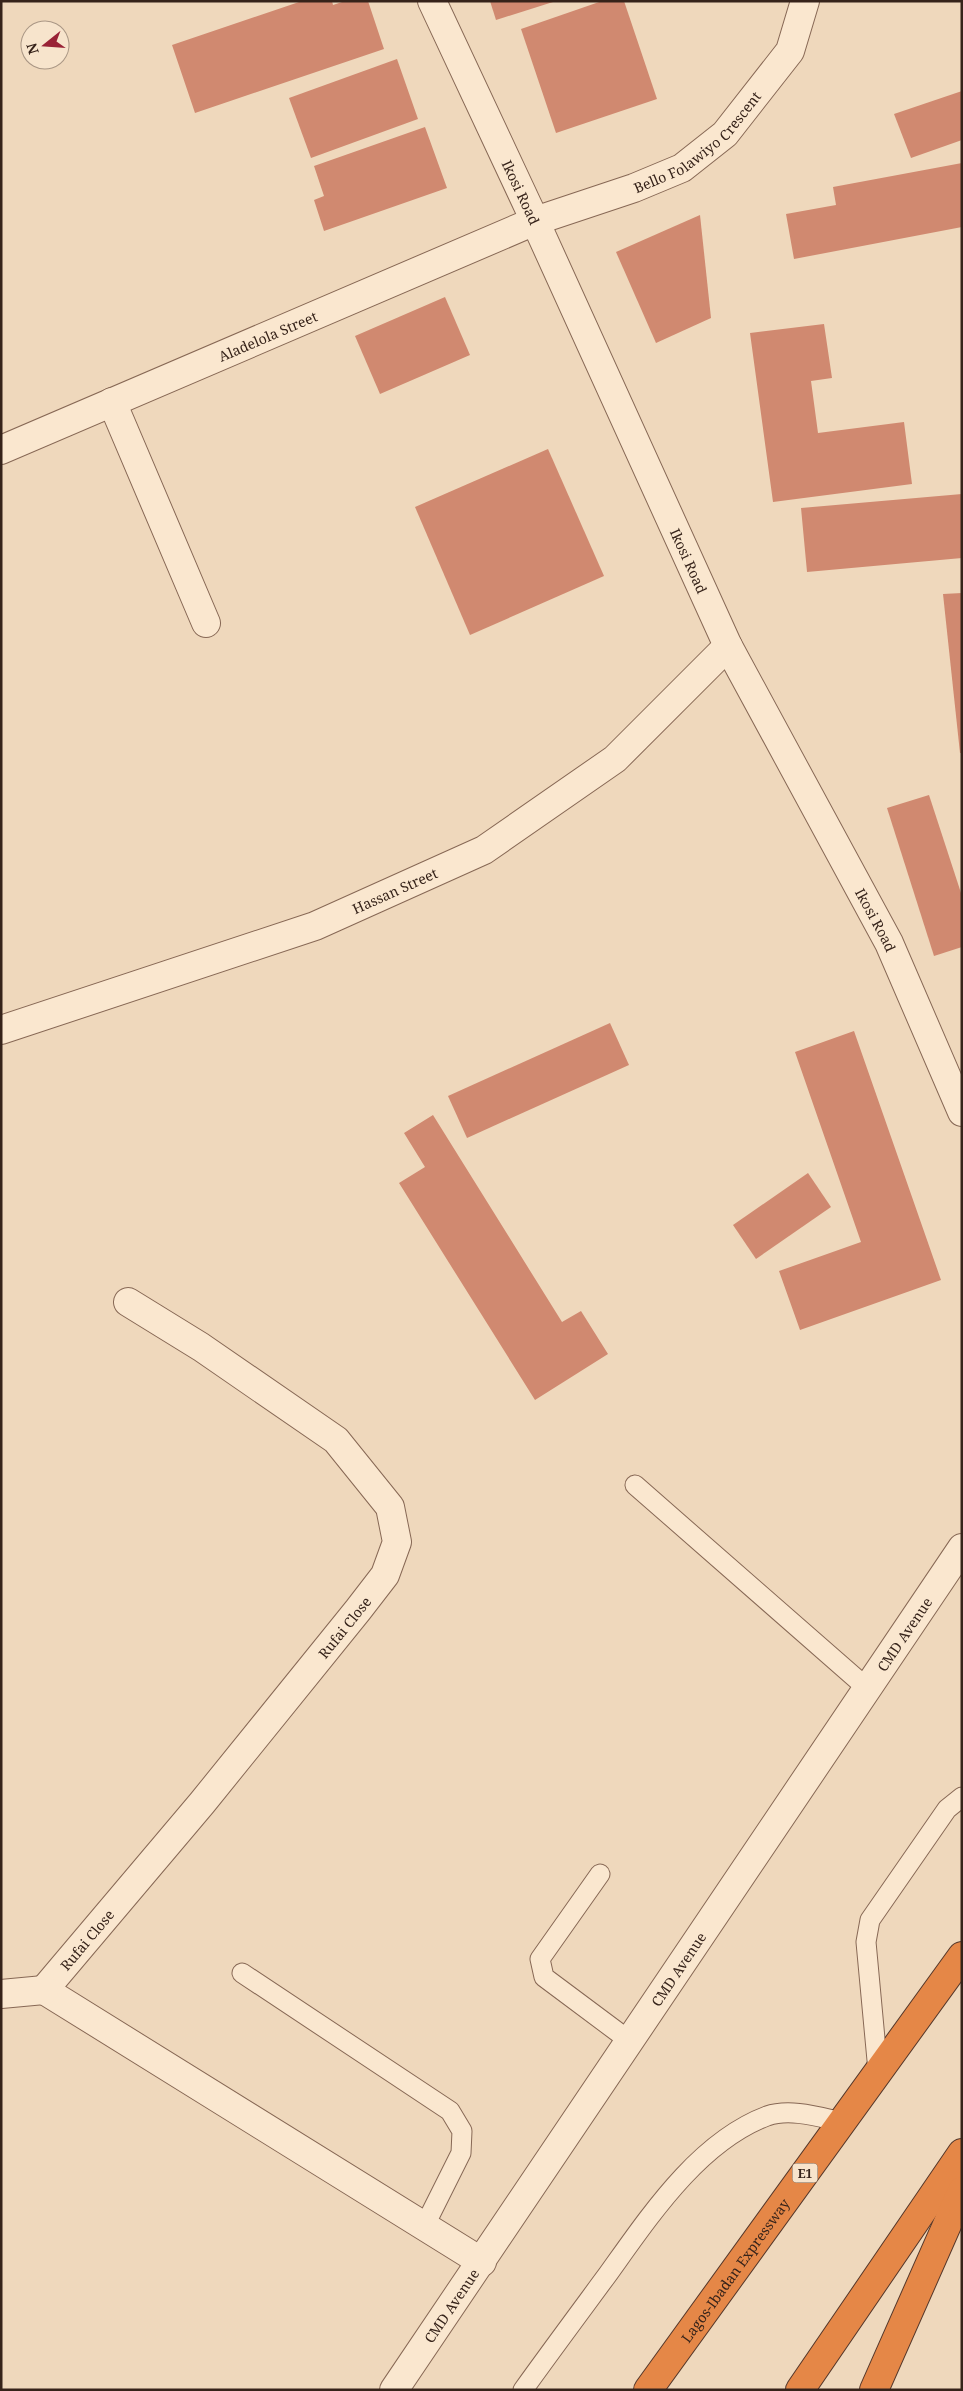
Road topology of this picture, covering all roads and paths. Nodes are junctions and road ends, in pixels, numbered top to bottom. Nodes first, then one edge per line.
1 (432, 1) edge
2 (805, 1) edge
3 (535, 221) junction
4 (112, 402) junction
5 (1, 450) edge
6 (206, 623) dead end
7 (728, 646) junction
8 (1, 1030) edge
9 (962, 1112) edge
10 (128, 1302) dead end
11 (635, 1485) dead end
12 (962, 1548) edge
13 (868, 1688) junction
14 (962, 1797) edge
15 (600, 1874) dead end
16 (962, 1956) edge
17 (242, 1973) dead end
18 (44, 1990) junction
19 (1, 1994) edge
20 (631, 2042) junction
21 (878, 2071) junction
22 (842, 2122) junction
23 (962, 2153) edge
24 (962, 2191) edge
25 (425, 2224) junction
26 (482, 2262) junction
27 (394, 2390) edge
28 (523, 2390) edge
29 (648, 2390) edge
30 (800, 2390) edge
31 (874, 2390) edge

1 - 3 street, Ikosi Road
2 - 3 street, Bello Folawiyo Crescent
3 - 4 street, Aladelola Street
3 - 7 street, Ikosi Road
4 - 5 street, Aladelola Street
4 - 6 street
7 - 8 street, Hassan Street
7 - 9 street, Ikosi Road
10 - 18 street, Rufai Close
11 - 13 lane
12 - 13 street, CMD Avenue
13 - 20 street, CMD Avenue
14 - 21 lane
15 - 20 lane
16 - 21 highway, Lagos-Ibadan Expressway / E1
17 - 25 lane
18 - 19 street
18 - 25 street
20 - 26 street, CMD Avenue
21 - 22 highway, Lagos-Ibadan Expressway / E1
22 - 28 lane
22 - 29 highway, Lagos-Ibadan Expressway / E1
23 - 30 highway
24 - 31 highway
25 - 26 street
26 - 27 street, CMD Avenue

